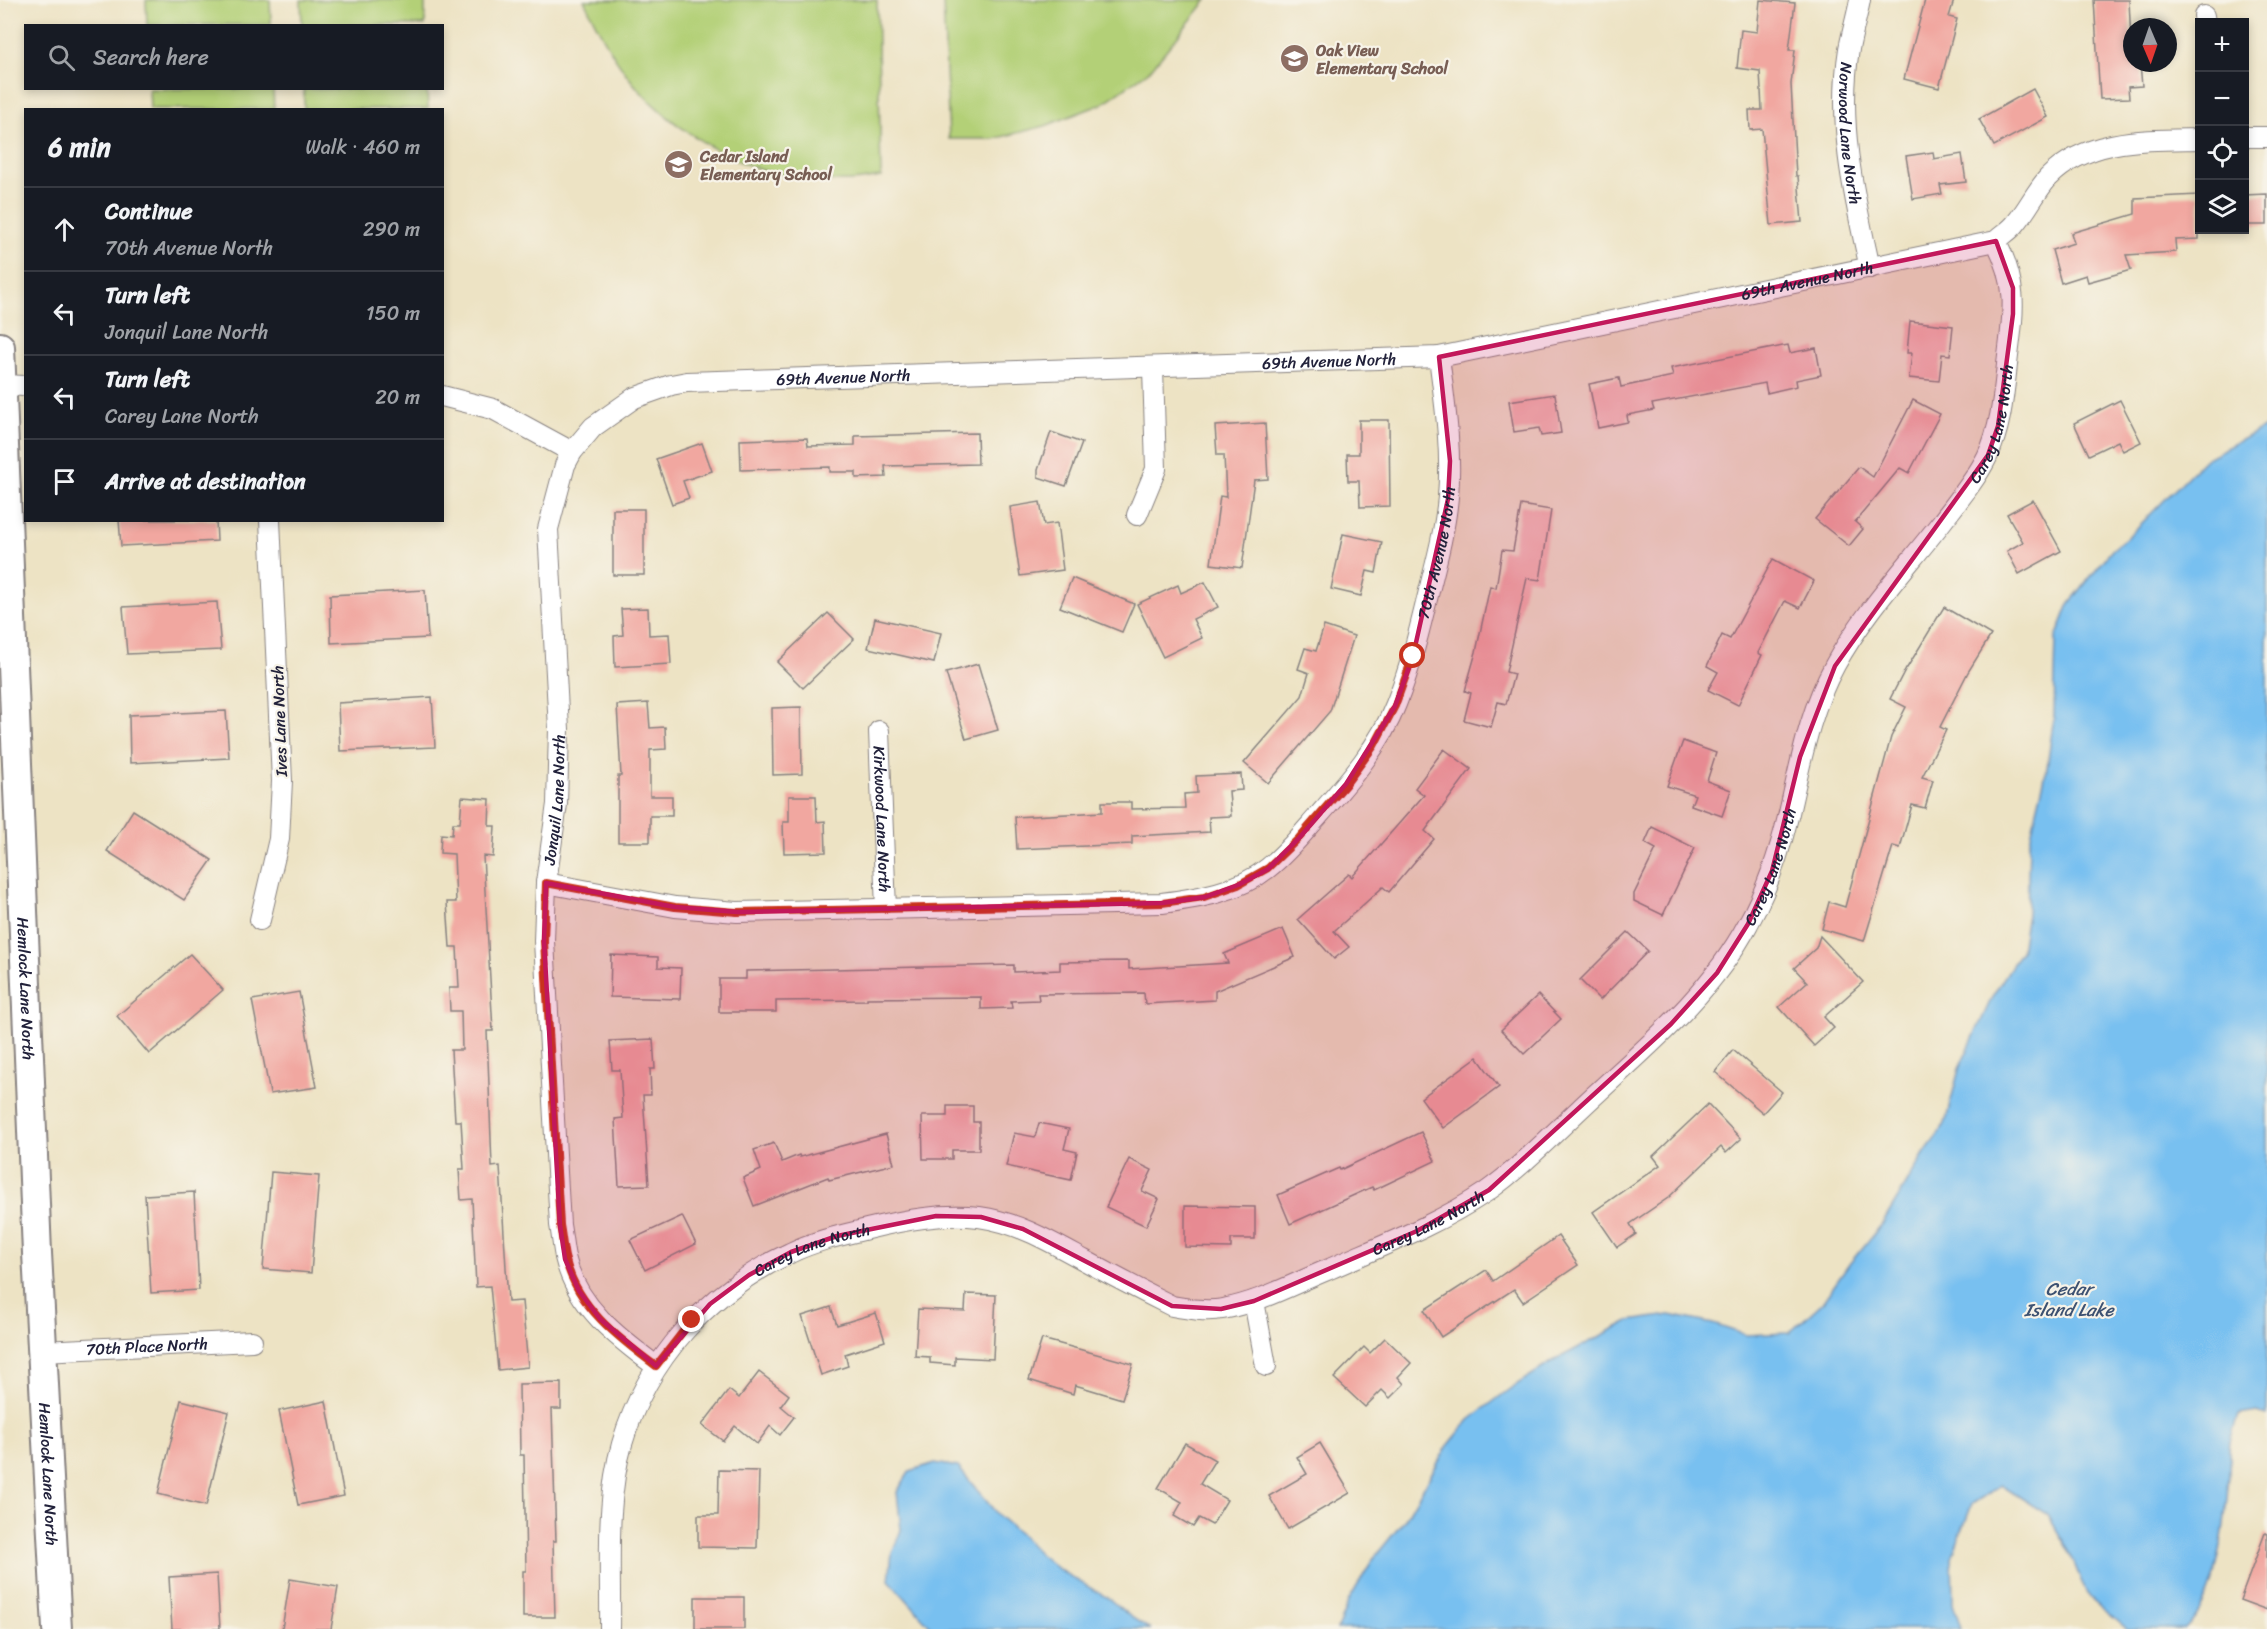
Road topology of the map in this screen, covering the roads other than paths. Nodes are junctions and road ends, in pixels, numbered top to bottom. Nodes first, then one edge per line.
1 (1860, 0) edge
2 (2267, 137) edge
3 (2249, 138) edge
4 (2195, 139) edge
5 (1995, 241) junction
6 (1870, 268) junction
7 (0, 347) edge
8 (1439, 357) junction
9 (1153, 368) junction
10 (1, 385) edge
11 (24, 386) edge
12 (444, 397) edge
13 (572, 452) junction
14 (1137, 515) dead end
15 (270, 522) edge
16 (879, 731) dead end
17 (546, 883) junction
18 (886, 909) junction
19 (260, 920) dead end
20 (1254, 1301) junction
21 (252, 1341) dead end
22 (42, 1351) junction
23 (656, 1366) junction
24 (1266, 1366) dead end
25 (57, 1629) edge
26 (610, 1629) edge

1 - 6 street, Norwood Lane North
2 - 3 street
4 - 5 street, 69th Avenue North
5 - 6 street, 69th Avenue North
5 - 20 street, Carey Lane North
6 - 8 street, 69th Avenue North
7 - 10 main road, Hemlock Lane North
8 - 9 street, 69th Avenue North
8 - 18 street, 70th Avenue North
9 - 13 street, 69th Avenue North
9 - 14 street
10 - 11 street
10 - 22 main road, Hemlock Lane North
12 - 13 street
13 - 17 street, Jonquil Lane North
15 - 19 street, Ives Lane North
16 - 18 street, Kirkwood Lane North
17 - 18 street, 70th Avenue North
17 - 23 street, Jonquil Lane North
20 - 23 street, Carey Lane North
20 - 24 street
21 - 22 street, 70th Place North
22 - 25 main road, Hemlock Lane North
23 - 26 street, Carey Lane North

